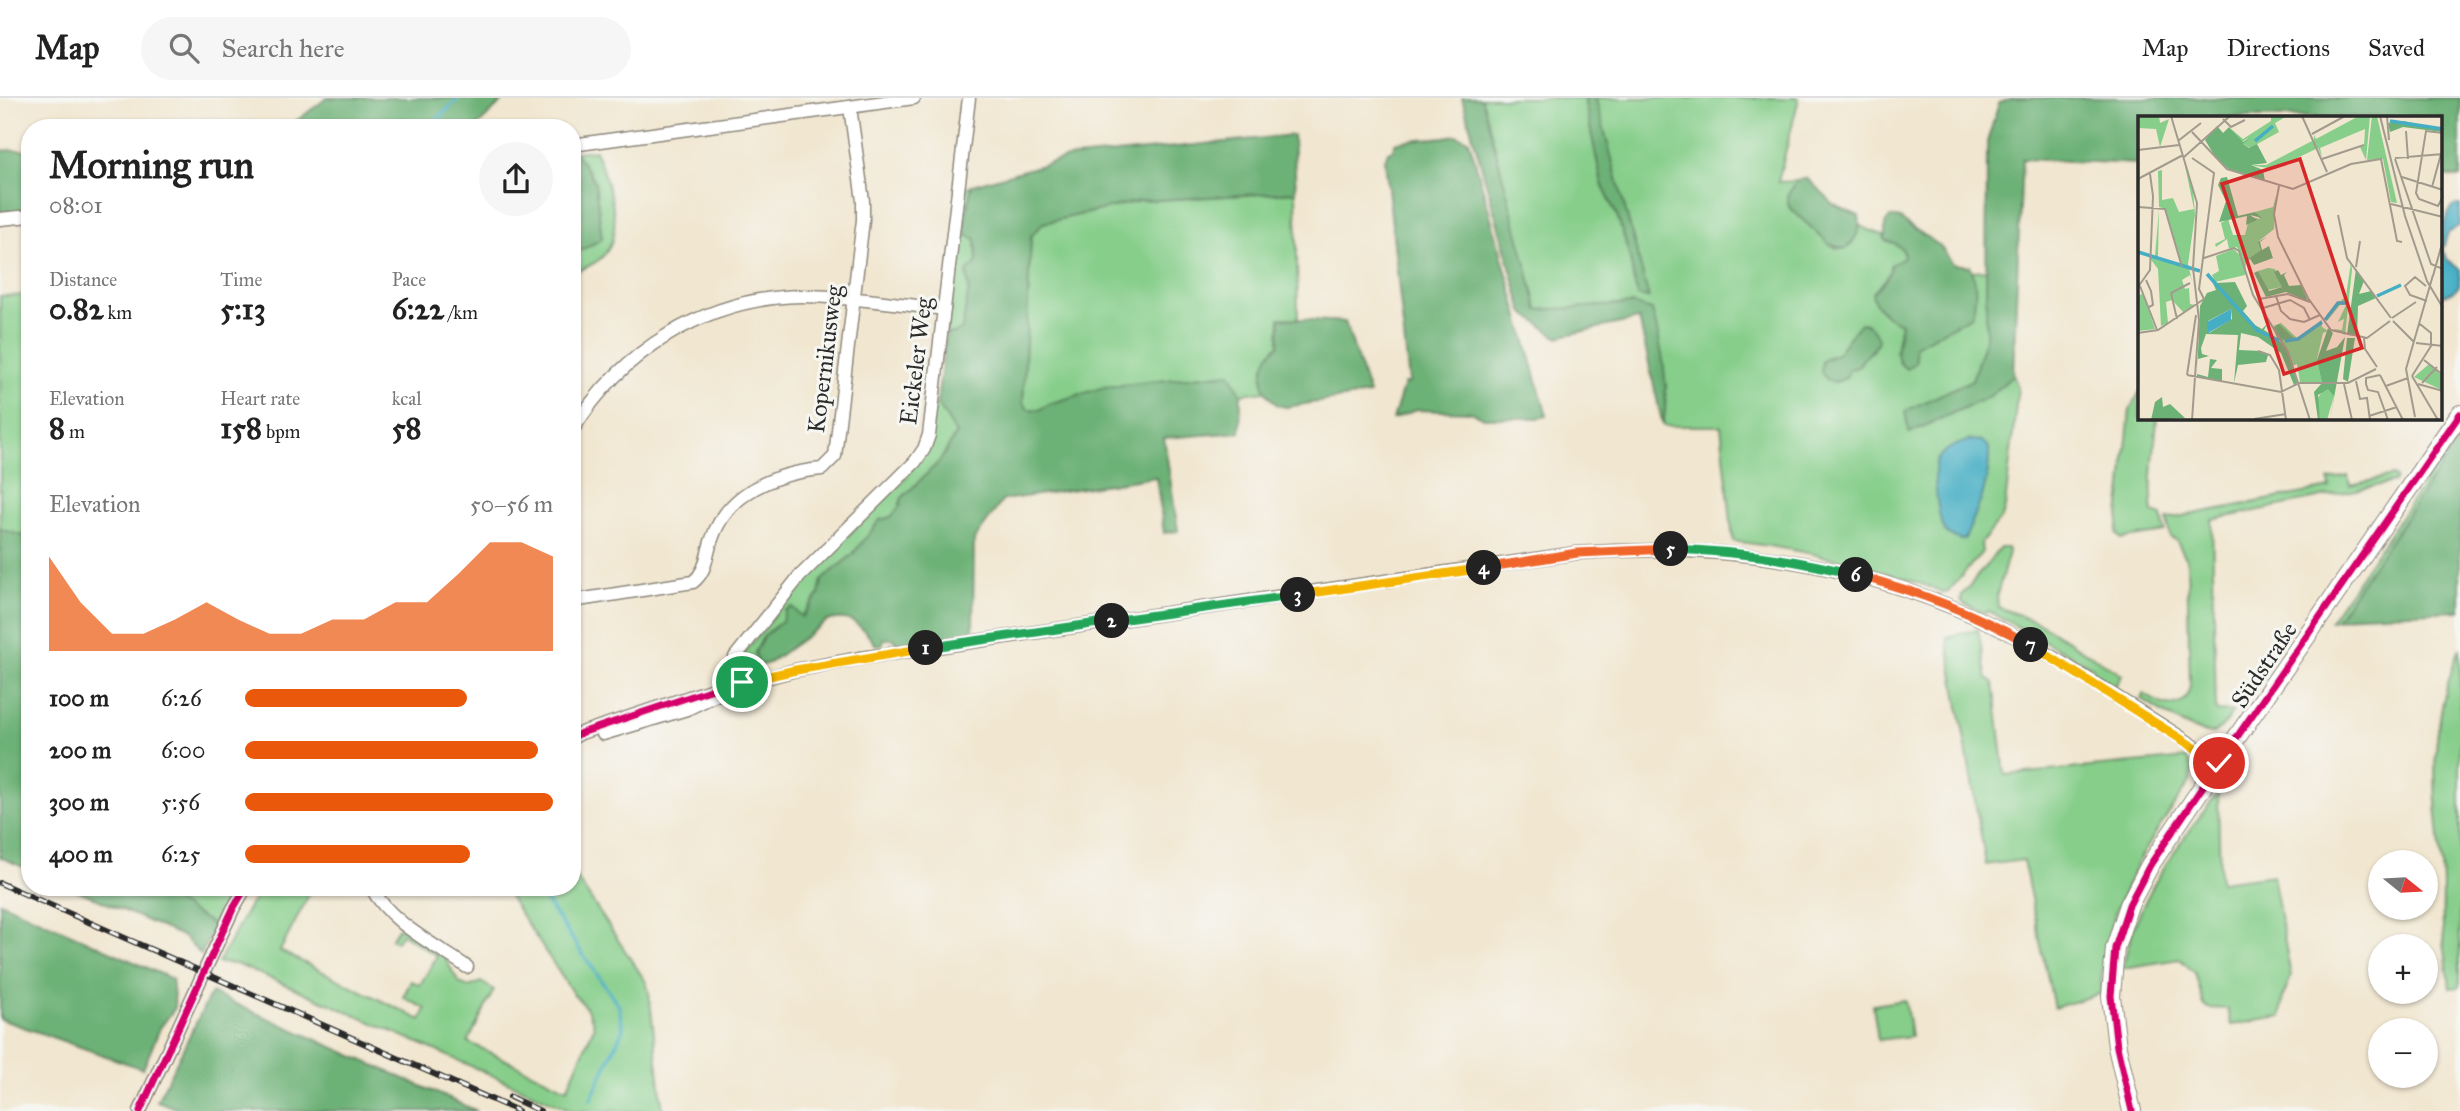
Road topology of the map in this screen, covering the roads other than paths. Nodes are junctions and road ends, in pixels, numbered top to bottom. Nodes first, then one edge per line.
1 (914, 98) edge
2 (969, 98) edge
3 (850, 107) junction
4 (581, 144) edge
5 (21, 217) edge
6 (0, 219) edge
7 (853, 299) junction
8 (944, 309) junction
9 (2460, 414) edge
10 (581, 417) edge
11 (581, 600) edge
12 (742, 682) junction
13 (581, 733) edge
14 (2219, 763) junction
15 (241, 896) edge
16 (377, 896) edge
17 (467, 967) dead end
18 (140, 1111) edge
19 (2132, 1111) edge

1 - 3 street
2 - 8 street, Eickeler Weg
3 - 4 street
3 - 7 street, Kopernikusweg
5 - 6 street
7 - 8 street
7 - 10 street
7 - 11 street, Kopernikusweg
8 - 12 street, Eickeler Weg
9 - 14 street, Südstraße
12 - 13 street
12 - 14 street
14 - 19 street, Südstraße
15 - 18 street
16 - 17 street

